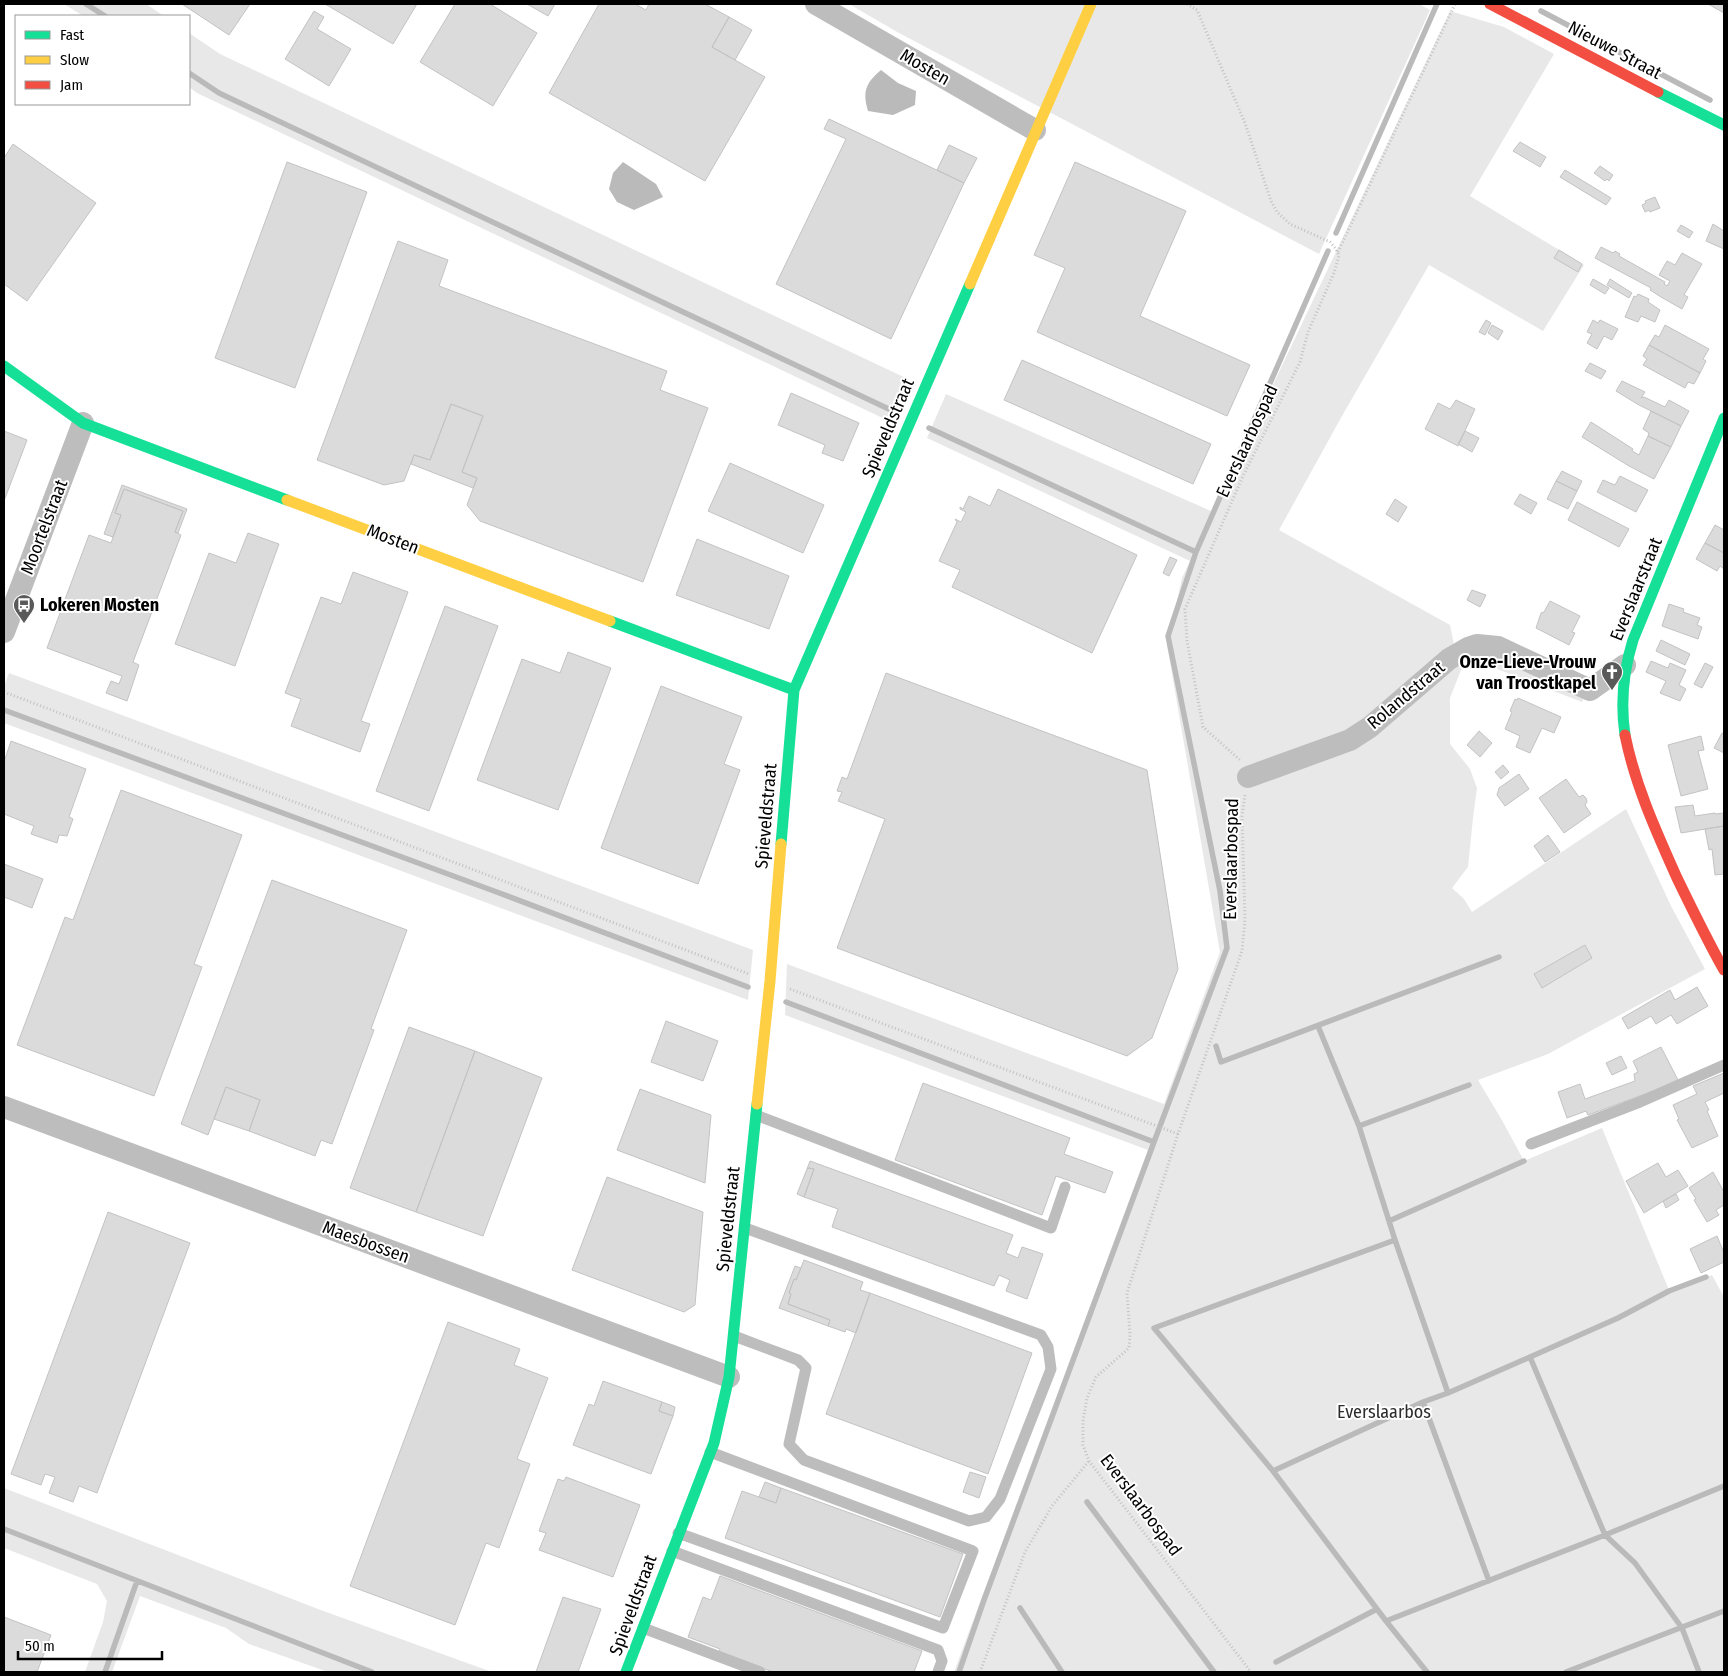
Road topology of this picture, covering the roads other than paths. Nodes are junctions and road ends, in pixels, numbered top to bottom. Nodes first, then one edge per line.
1 (816, 4) edge
2 (1091, 4) edge
3 (1490, 4) edge
4 (1724, 125) edge
5 (1035, 130) junction
6 (4, 366) edge
7 (1724, 418) edge
8 (83, 423) junction
9 (4, 632) edge
10 (1625, 665) junction
11 (794, 690) junction
12 (1590, 690) junction
13 (1622, 710) junction
14 (1248, 777) road end
15 (1724, 970) edge
16 (1724, 1065) edge
17 (4, 1108) edge
18 (756, 1115) junction
19 (1530, 1144) dead end
20 (1065, 1187) dead end
21 (745, 1228) junction
22 (734, 1336) junction
23 (729, 1377) junction
24 (710, 1452) junction
25 (678, 1533) junction
26 (672, 1550) junction
27 (643, 1628) junction
28 (626, 1672) edge
29 (760, 1672) edge
30 (938, 1672) edge

1 - 5 street, Mosten
2 - 5 street, Spieveldstraat
3 - 4 street, Nieuwe Straat
5 - 11 street, Spieveldstraat
6 - 8 street, Mosten
7 - 10 street, Everslaarstraat
8 - 9 street, Moortelstraat
8 - 11 street, Mosten
10 - 12 street
10 - 13 street, Everslaarstraat
11 - 18 street, Spieveldstraat
12 - 13 street, Rolandstraat
12 - 14 street, Rolandstraat
13 - 15 street, Everslaarstraat
16 - 19 lane
17 - 23 street, Maesbossen
18 - 20 lane
18 - 21 street, Spieveldstraat
21 - 22 street, Spieveldstraat
21 - 22 lane
22 - 23 street, Spieveldstraat
23 - 24 street, Spieveldstraat
24 - 25 street, Spieveldstraat
24 - 25 lane
25 - 26 street, Spieveldstraat
26 - 27 street, Spieveldstraat
26 - 30 lane
27 - 28 street, Spieveldstraat
27 - 29 lane

